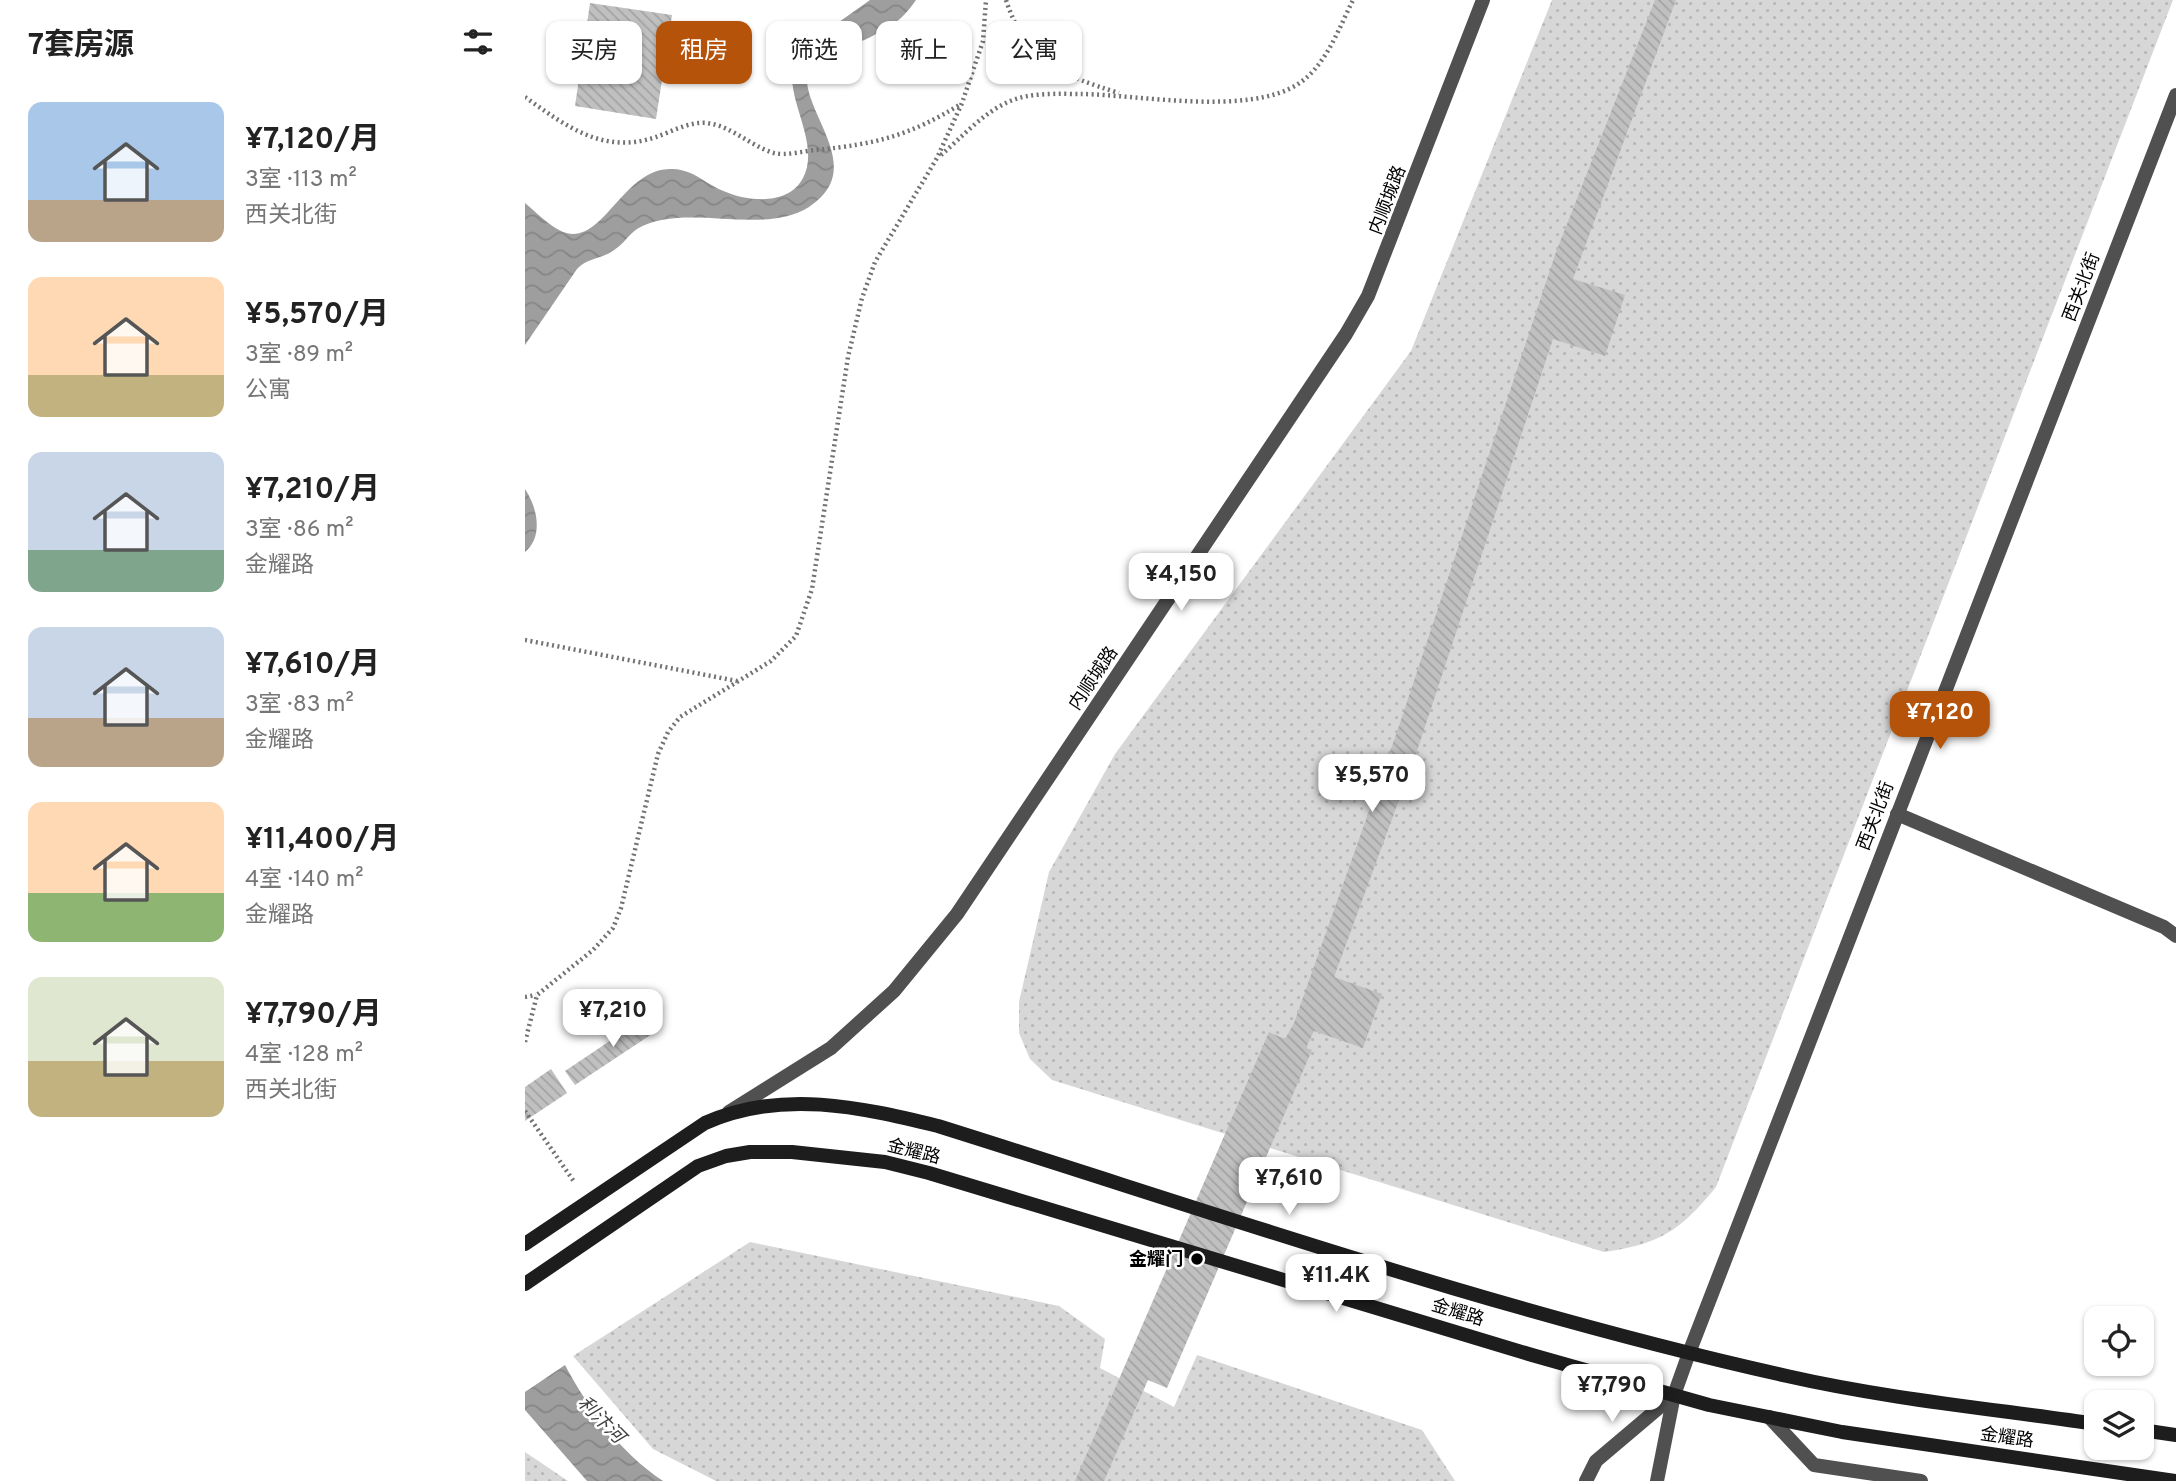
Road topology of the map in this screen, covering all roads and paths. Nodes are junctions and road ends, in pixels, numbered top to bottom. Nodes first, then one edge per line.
1 (986, 0) edge
2 (1006, 0) edge
3 (1353, 0) edge
4 (1483, 0) edge
5 (1123, 94) junction
6 (2176, 95) edge
7 (525, 97) edge
8 (962, 103) junction
9 (937, 158) junction
10 (525, 640) edge
11 (737, 681) junction
12 (1897, 814) junction
13 (2176, 936) edge
14 (537, 995) junction
15 (525, 997) edge
16 (525, 1042) edge
17 (525, 1111) edge
18 (728, 1112) junction
19 (588, 1201) junction
20 (525, 1244) edge
21 (525, 1284) edge
22 (1689, 1353) junction
23 (1674, 1395) junction
24 (1769, 1417) junction
25 (2084, 1422) edge
26 (2154, 1432) edge
27 (2176, 1435) edge
28 (1586, 1481) edge
29 (1657, 1481) edge
30 (1921, 1481) edge
31 (2175, 1481) edge

1 - 8 path
2 - 5 path
3 - 5 path
4 - 18 street, 内顺城路
5 - 9 path
6 - 12 street, 西关北街
7 - 8 path
8 - 9 path
9 - 11 path
10 - 11 path
11 - 14 path
12 - 13 street
12 - 22 street, 西关北街
14 - 15 path
14 - 16 path
17 - 19 path
18 - 19 main road, 金耀路
18 - 22 main road, 金耀路
19 - 20 main road, 金耀路
21 - 23 main road, 金耀路
22 - 23 street, 西关北街
22 - 25 main road, 金耀路
23 - 24 main road, 金耀路
23 - 28 street
23 - 29 street, 西关北街
24 - 30 street
24 - 31 main road, 金耀路
26 - 27 main road

